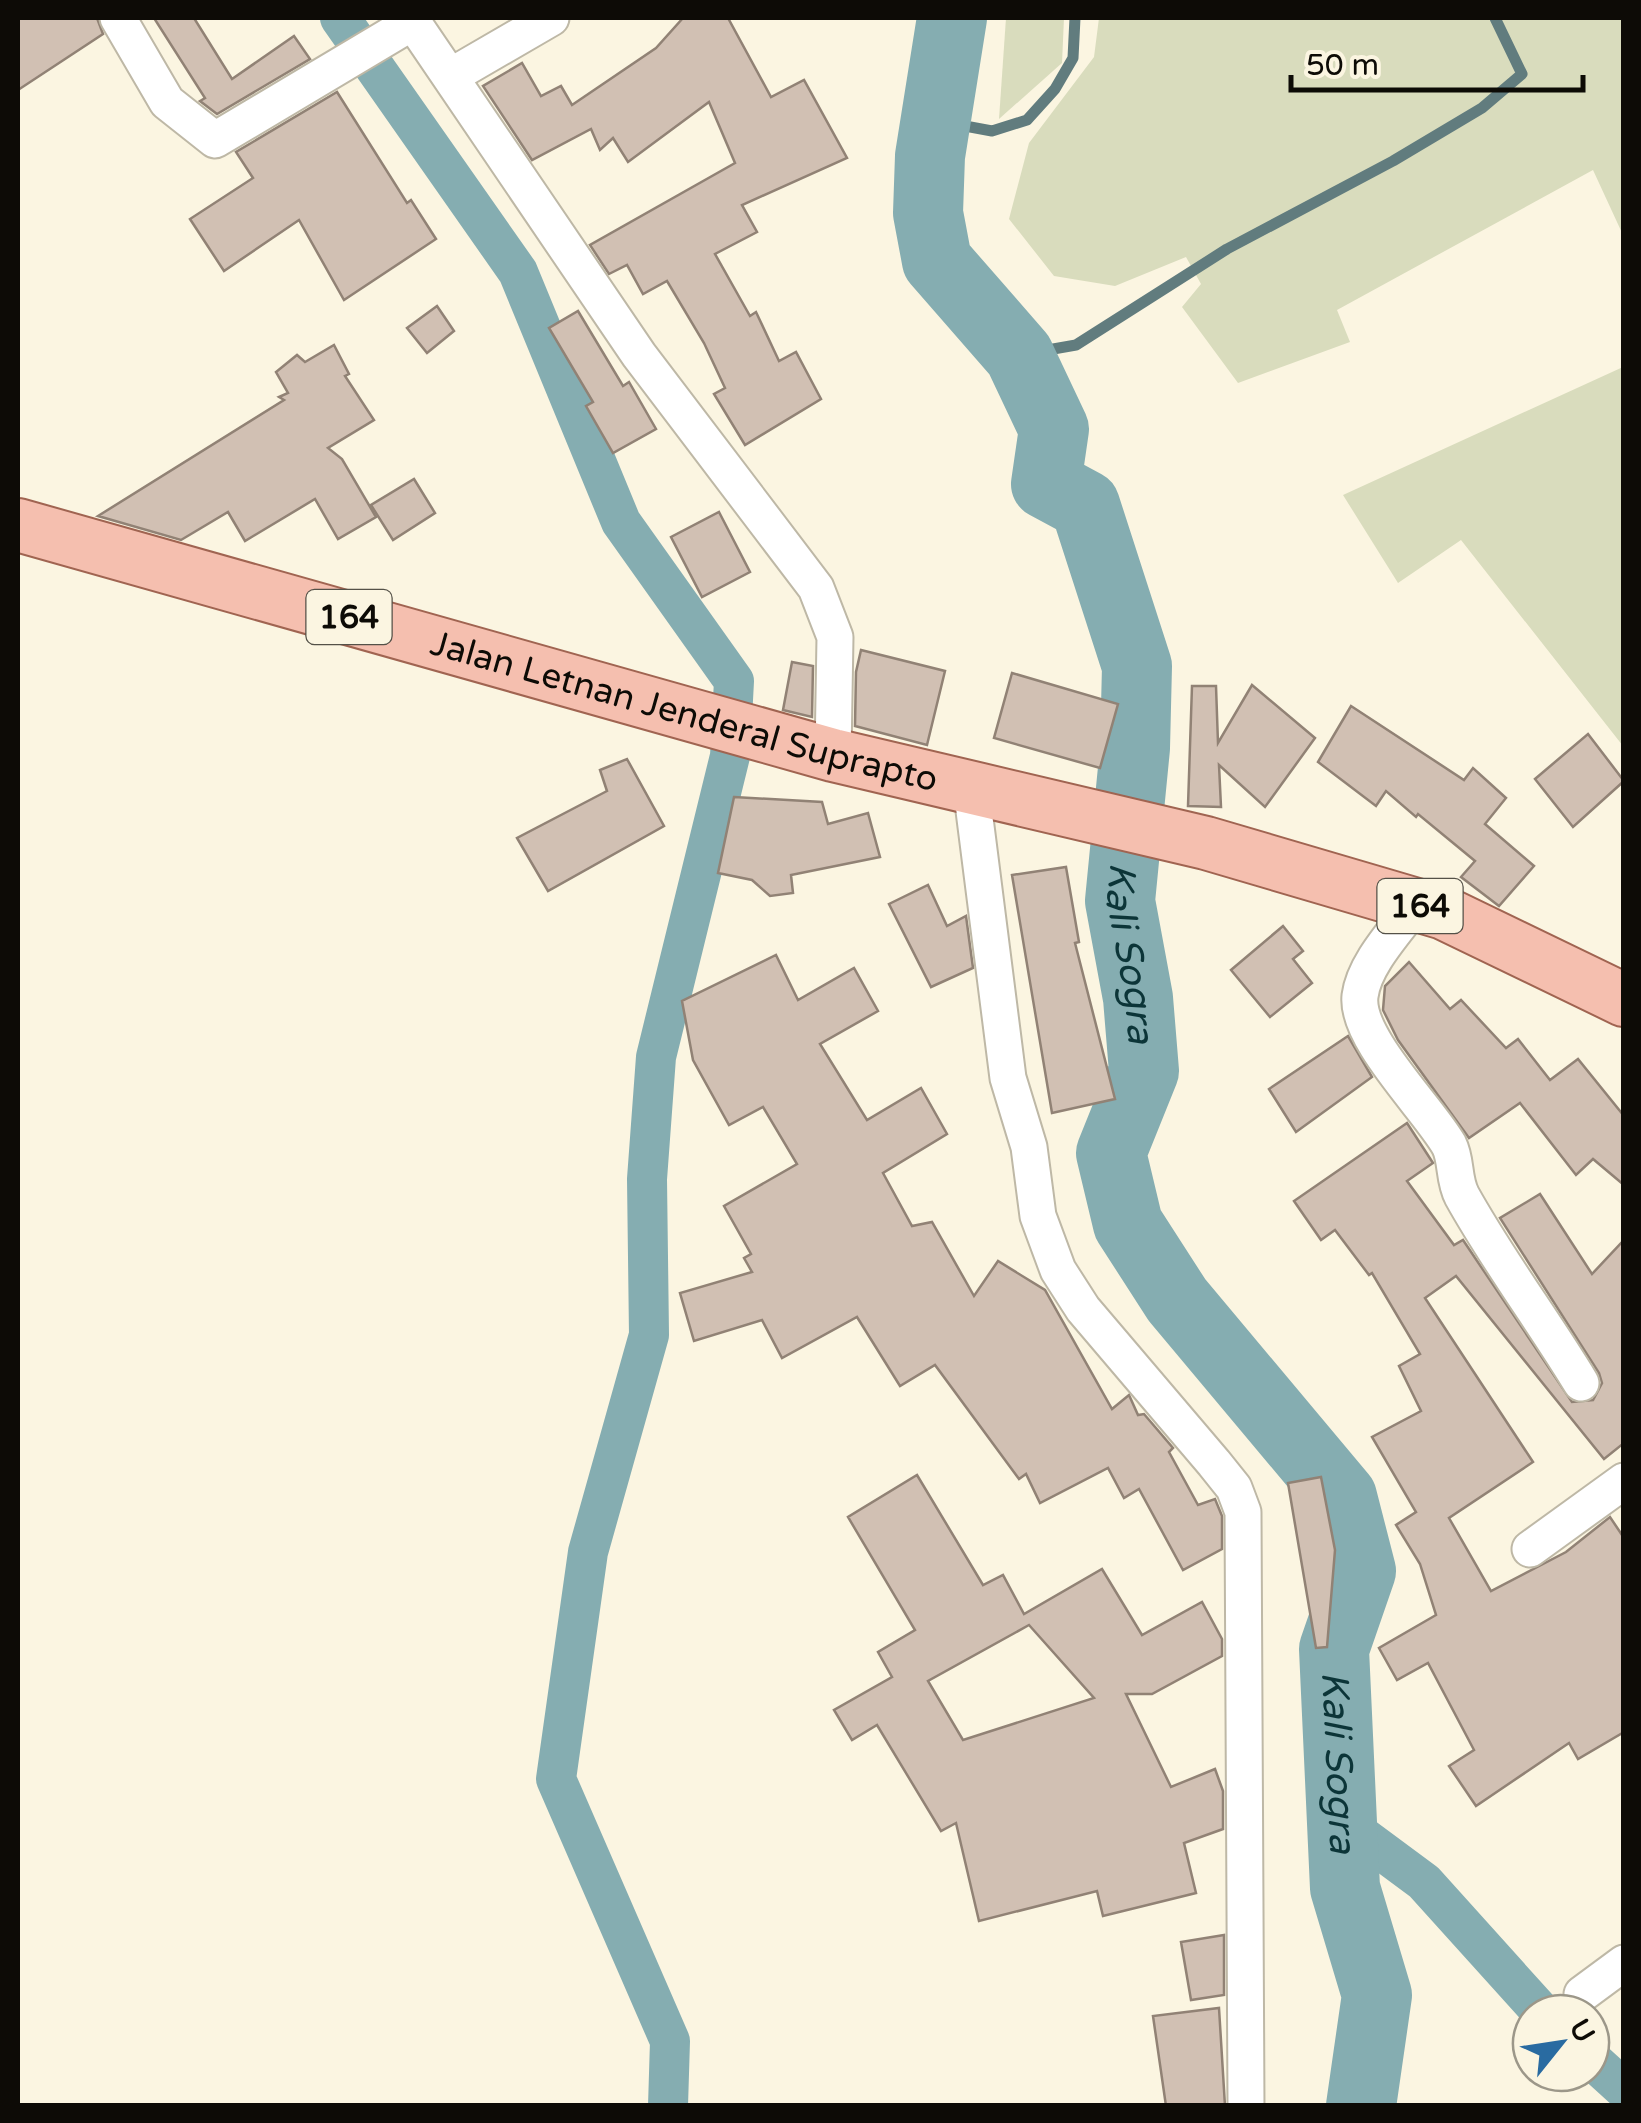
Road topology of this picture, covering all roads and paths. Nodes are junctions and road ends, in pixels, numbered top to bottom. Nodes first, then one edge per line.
1 (118, 18) edge
2 (551, 18) edge
3 (403, 25) edge
4 (452, 76) junction
5 (18, 525) edge
6 (810, 748) junction
7 (971, 787) junction
8 (1414, 905) junction
9 (1624, 1000) edge
10 (1582, 1383) dead end
11 (1624, 1482) edge
12 (1530, 1548) dead end
13 (1624, 1962) edge
14 (1583, 1993) edge
15 (1246, 2106) edge

1 - 3 street
2 - 4 street
3 - 4 street
4 - 6 street
5 - 6 main road, Jalan Letnan Jenderal Suprapto / 164
6 - 7 main road, Jalan Letnan Jenderal Suprapto / 164
7 - 8 main road, Jalan Letnan Jenderal Suprapto / 164
7 - 15 street
8 - 9 main road, 164
8 - 10 street
11 - 12 street
13 - 14 street

